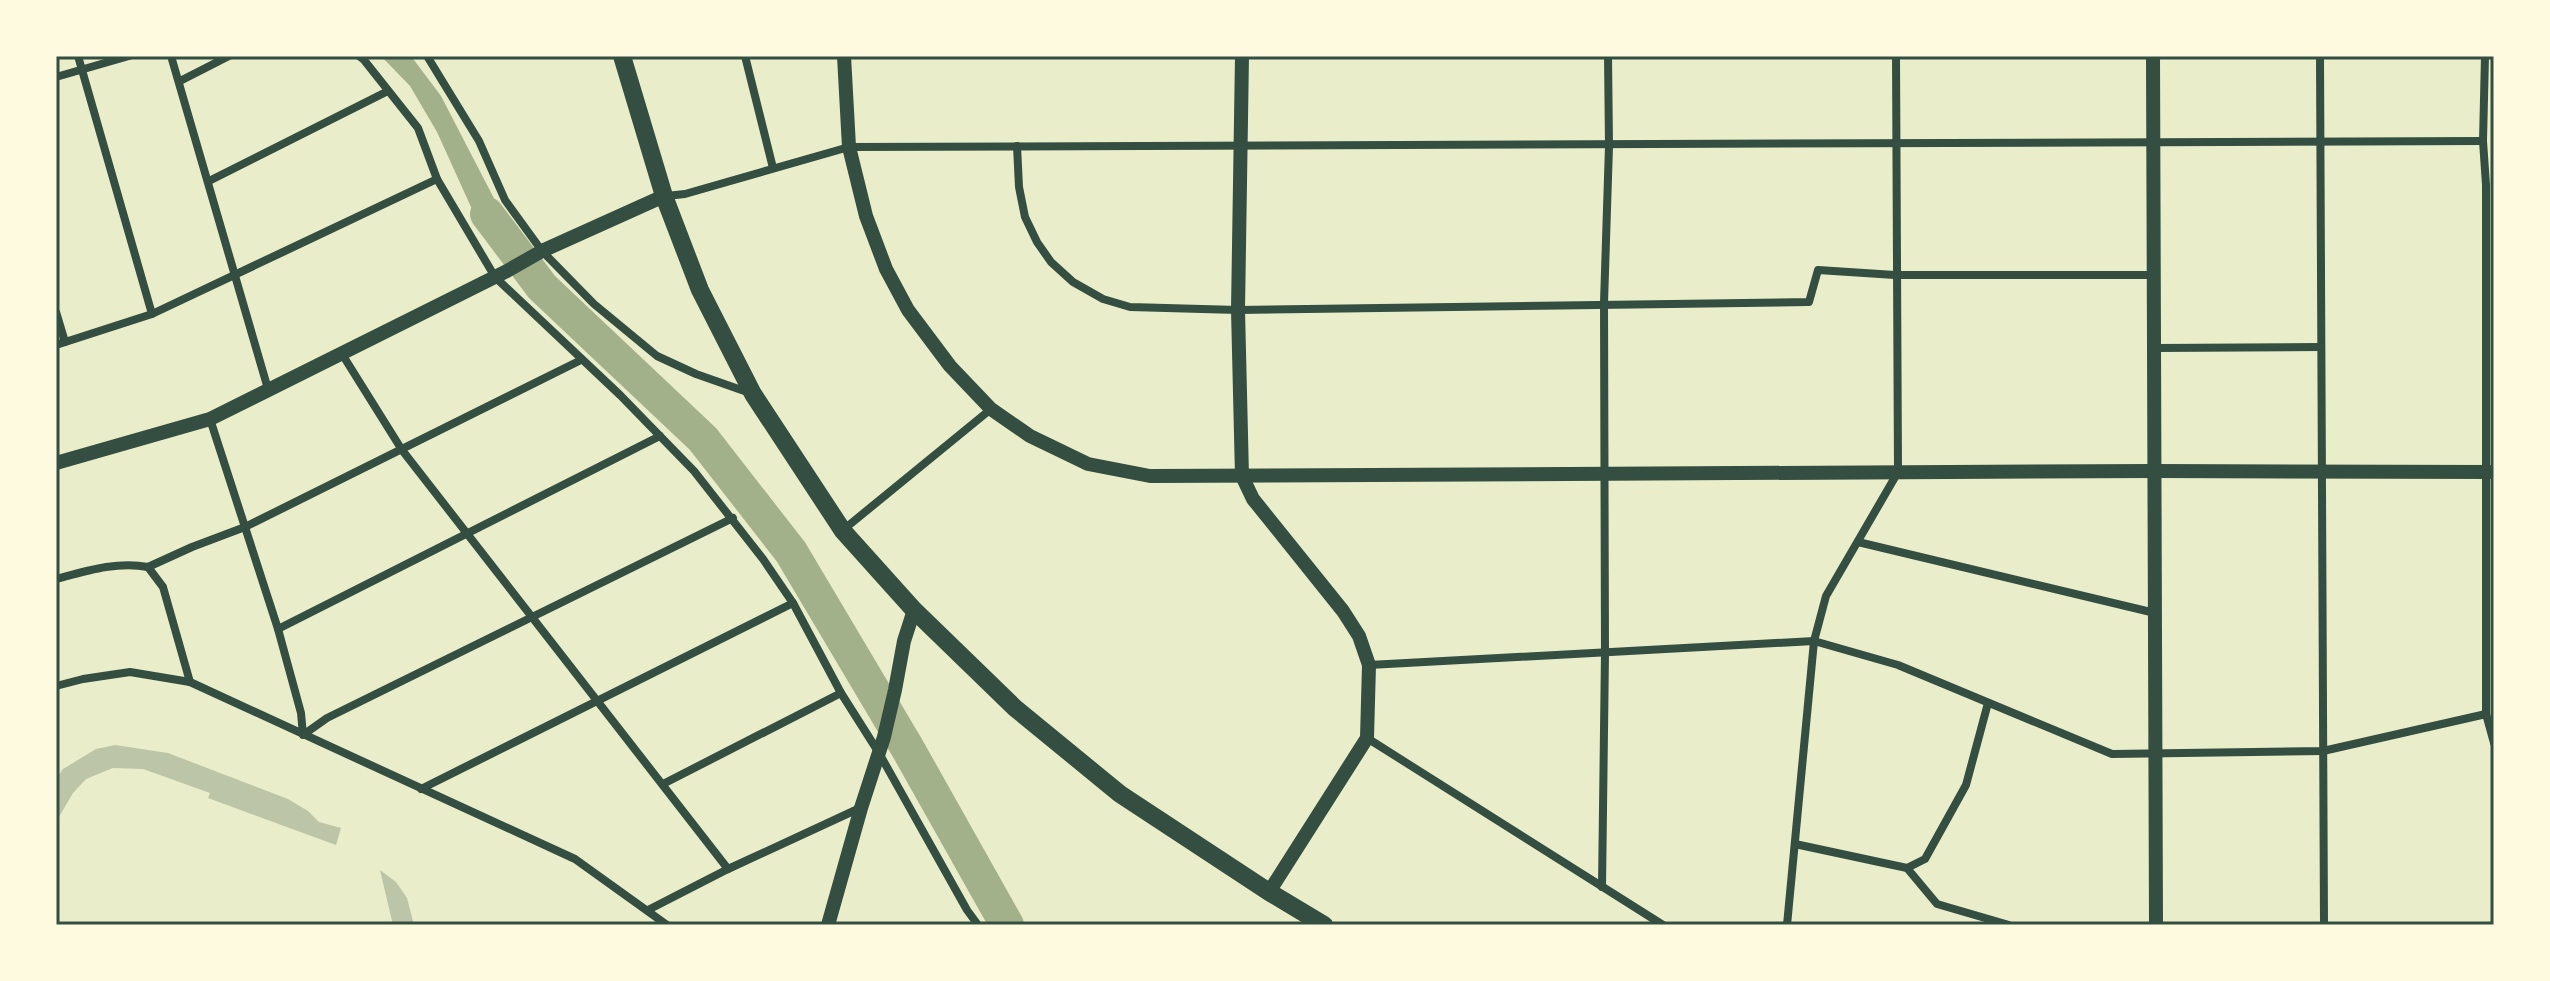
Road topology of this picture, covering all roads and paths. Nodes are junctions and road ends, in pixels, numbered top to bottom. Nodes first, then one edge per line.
1 (78, 56) edge
2 (129, 56) edge
3 (171, 56) edge
4 (229, 56) edge
5 (359, 56) edge
6 (427, 56) edge
7 (434, 56) edge
8 (622, 56) edge
9 (745, 56) edge
10 (844, 56) edge
11 (1242, 56) edge
12 (1608, 56) edge
13 (1896, 56) edge
14 (2153, 56) edge
15 (2320, 56) edge
16 (2485, 56) edge
17 (81, 69) junction
18 (436, 71) junction
19 (56, 77) edge
20 (180, 81) junction
21 (388, 91) junction
22 (2483, 141) junction
23 (2321, 142) junction
24 (2153, 143) junction
25 (1896, 144) junction
26 (1017, 146) junction
27 (1609, 146) junction
28 (849, 147) junction
29 (1239, 147) junction
30 (773, 168) junction
31 (437, 179) junction
32 (209, 181) junction
33 (2490, 187) edge
34 (664, 196) junction
35 (542, 251) junction
36 (235, 274) junction
37 (501, 274) junction
38 (1895, 275) junction
39 (2153, 275) junction
40 (1604, 303) junction
41 (1238, 310) junction
42 (56, 312) edge
43 (152, 314) junction
44 (60, 344) edge
45 (2321, 347) junction
46 (2156, 348) junction
47 (342, 354) junction
48 (581, 360) junction
49 (268, 389) junction
50 (753, 394) junction
51 (991, 409) junction
52 (210, 419) junction
53 (660, 436) junction
54 (402, 450) junction
55 (56, 463) edge
56 (2155, 471) junction
57 (1898, 472) junction
58 (2321, 472) junction
59 (2489, 472) edge
60 (1603, 473) junction
61 (1242, 476) junction
62 (733, 518) junction
63 (245, 527) junction
64 (843, 531) junction
65 (465, 533) junction
66 (1858, 542) junction
67 (148, 567) junction
68 (56, 579) edge
69 (793, 603) junction
70 (914, 610) junction
71 (2155, 613) junction
72 (2490, 615) edge
73 (531, 617) junction
74 (278, 629) junction
75 (1814, 641) junction
76 (1605, 653) junction
77 (1369, 665) junction
78 (190, 682) junction
79 (56, 686) edge
80 (841, 693) junction
81 (595, 700) junction
82 (1988, 703) junction
83 (2486, 714) junction
84 (303, 735) junction
85 (1367, 738) junction
86 (2494, 743) edge
87 (2323, 751) junction
88 (2155, 752) junction
89 (879, 753) junction
90 (663, 784) junction
91 (421, 789) junction
92 (861, 808) junction
93 (1795, 844) junction
94 (1907, 868) junction
95 (728, 869) junction
96 (1602, 887) junction
97 (1269, 892) junction
98 (648, 910) junction
99 (1987, 922) edge
100 (667, 925) edge
101 (828, 925) edge
102 (978, 925) edge
103 (1324, 925) edge
104 (1663, 925) edge
105 (1787, 925) edge
106 (2009, 925) edge
107 (2156, 925) edge
108 (2324, 925) edge

1 - 17 street
2 - 17 street
3 - 20 street
4 - 20 street
5 - 21 street
6 - 18 street
7 - 18 street
8 - 34 main road
9 - 30 street
10 - 28 street
11 - 29 street
12 - 27 street
13 - 25 street
14 - 24 street
15 - 23 street
16 - 22 street
17 - 19 street
17 - 43 street
18 - 35 street
20 - 32 street
21 - 31 street
21 - 32 street
22 - 23 street
22 - 33 street
23 - 24 street
23 - 45 street
24 - 25 street
24 - 39 street
25 - 27 street
25 - 38 street
26 - 28 street
26 - 29 street
26 - 41 street
27 - 29 street
27 - 40 street
28 - 30 street
28 - 51 street
29 - 41 street
30 - 34 street
31 - 36 street
31 - 37 street
32 - 36 street
33 - 59 street
34 - 35 street
34 - 50 main road
35 - 37 street
35 - 50 street
36 - 43 street
36 - 49 street
37 - 47 street
37 - 48 street
38 - 39 street
38 - 40 street
38 - 57 street
39 - 46 street
40 - 41 street
40 - 60 street
41 - 61 street
42 - 44 street
43 - 44 street
45 - 46 street
45 - 58 street
46 - 56 street
47 - 49 street
47 - 54 street
48 - 53 street
48 - 54 street
49 - 52 street
50 - 64 main road
51 - 61 street
51 - 64 street
52 - 55 street
52 - 63 street
53 - 62 street
53 - 65 street
54 - 63 street
54 - 65 street
56 - 57 street
56 - 58 street
56 - 71 street
57 - 60 street
57 - 66 street
58 - 59 street
58 - 87 street
59 - 72 street
60 - 61 street
60 - 76 street
61 - 77 street
62 - 69 street
62 - 73 street
63 - 67 street
63 - 74 street
64 - 70 main road
65 - 73 street
65 - 74 street
66 - 71 street
66 - 75 street
67 - 68 street
67 - 78 street
69 - 80 street
69 - 81 street
70 - 89 street
70 - 97 main road
71 - 88 street
72 - 83 street
73 - 81 street
73 - 84 street
74 - 84 street
75 - 76 street
75 - 82 street
75 - 93 street
76 - 77 street
76 - 96 street
77 - 85 street
78 - 79 street
78 - 84 street
80 - 89 street
80 - 90 street
81 - 90 street
81 - 91 street
82 - 88 street
82 - 94 street
83 - 86 street
83 - 87 street
84 - 91 street
85 - 96 street
85 - 97 street
87 - 88 street
87 - 108 street
88 - 107 street
89 - 92 street
89 - 102 street
90 - 95 street
91 - 98 street
92 - 95 street
92 - 101 street
93 - 94 street
93 - 105 street
94 - 99 street
95 - 98 street
96 - 104 street
97 - 103 main road
98 - 100 street
99 - 106 street

